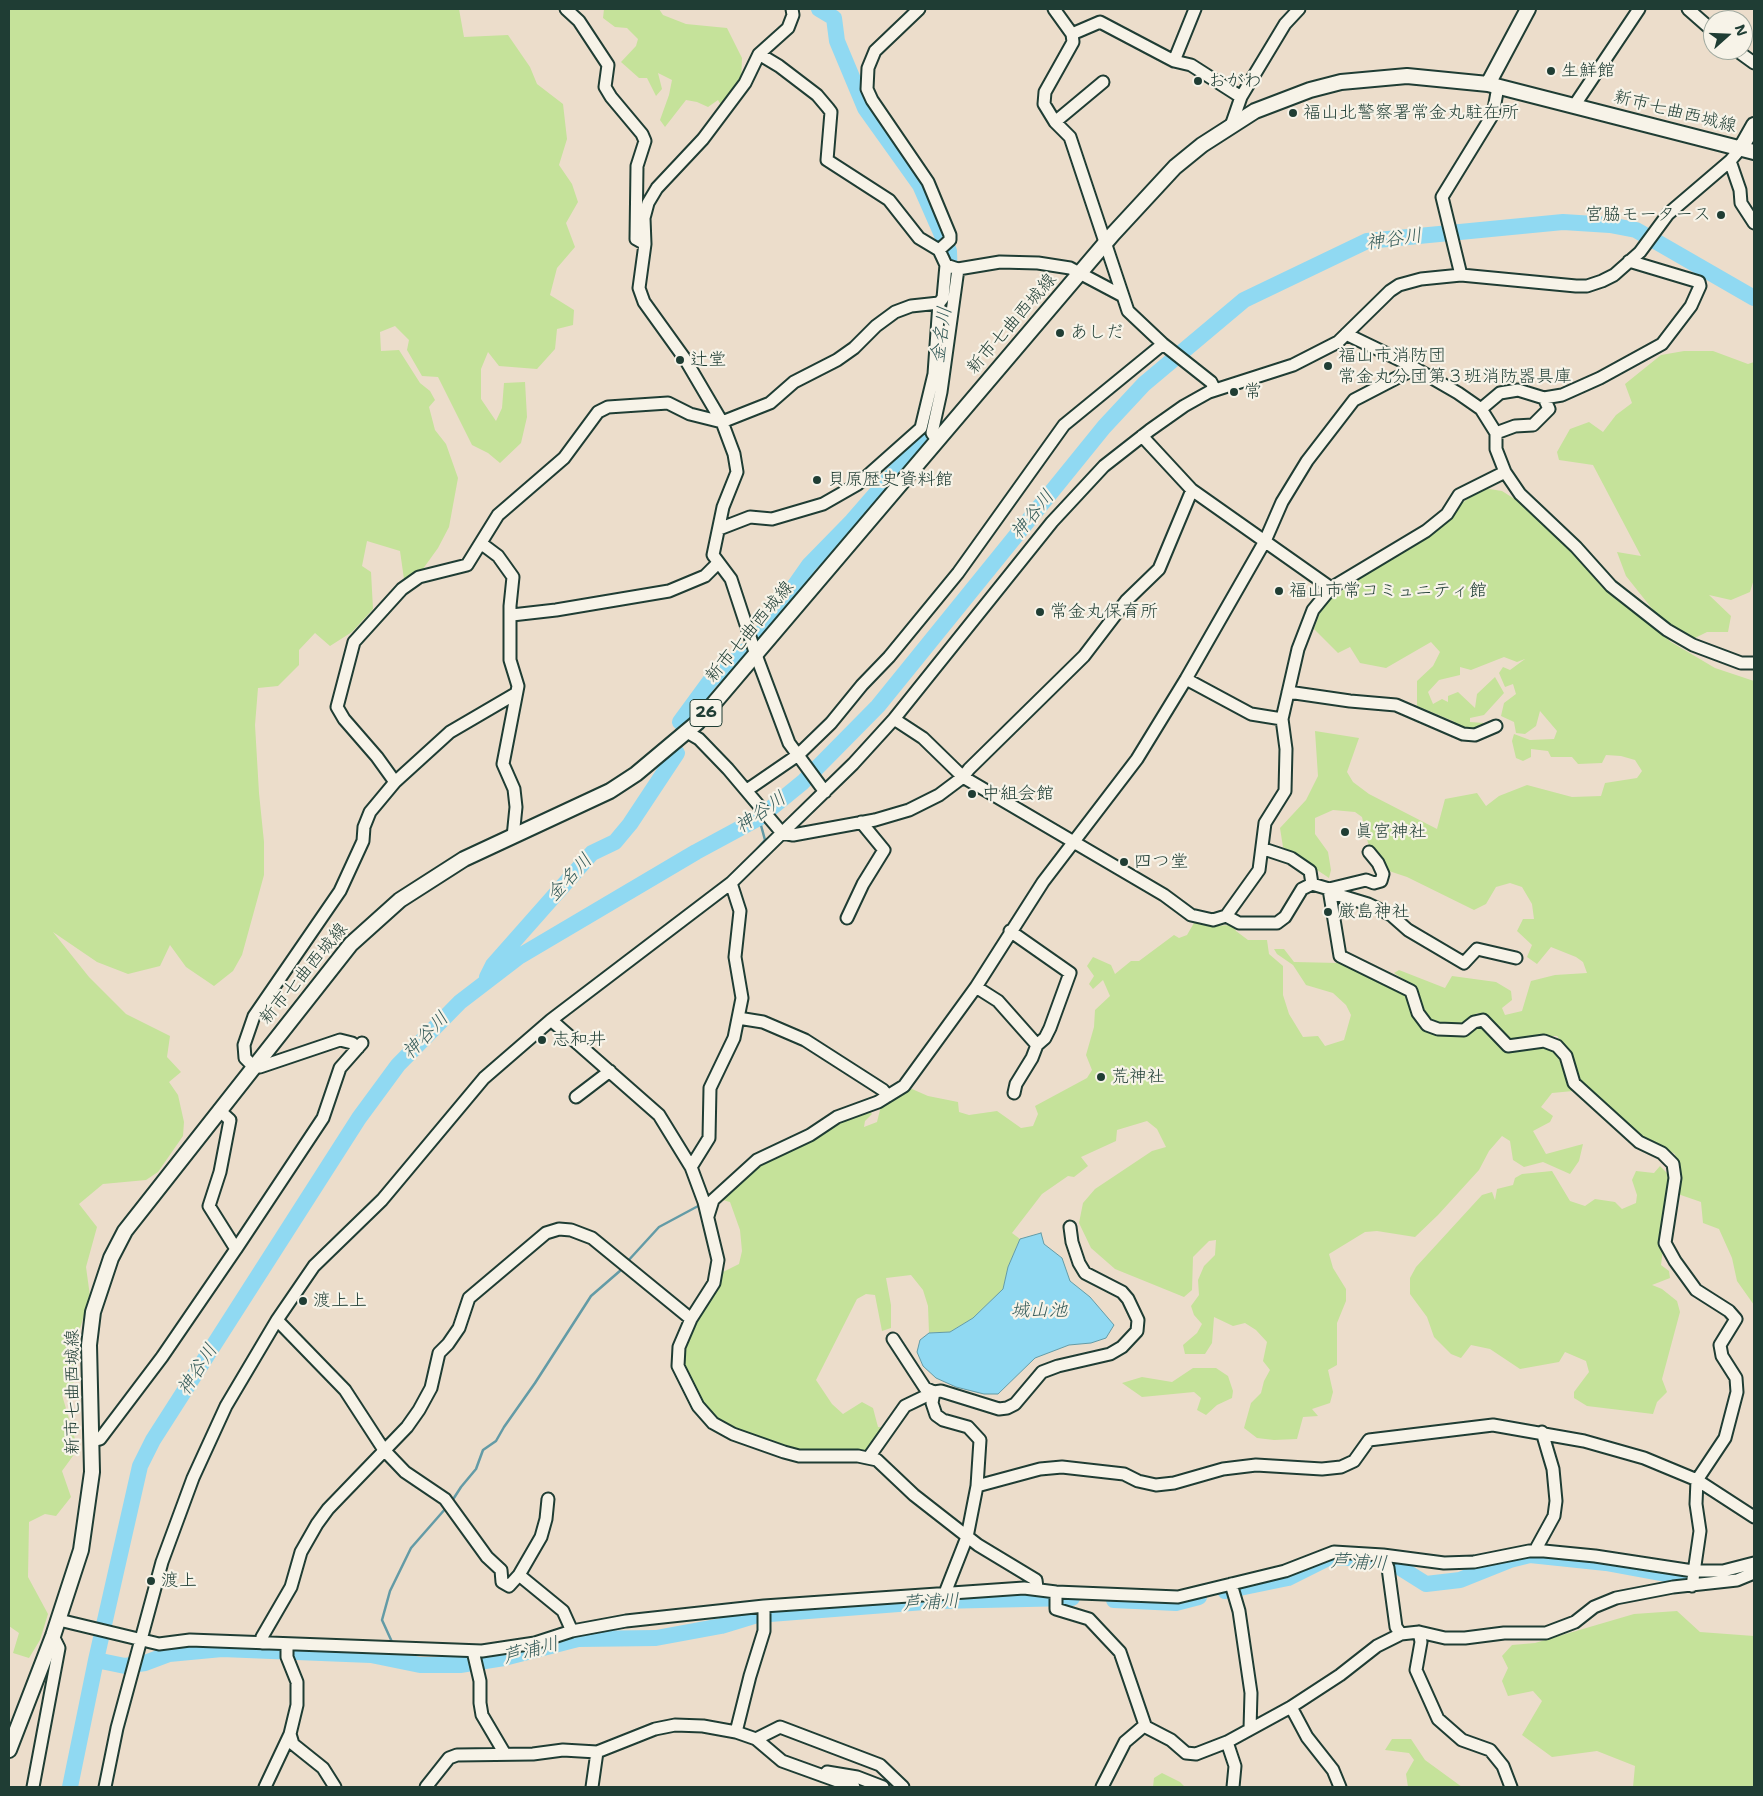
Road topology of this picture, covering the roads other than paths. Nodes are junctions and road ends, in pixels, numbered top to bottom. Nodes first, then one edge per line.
1 (566, 9) edge
2 (792, 9) edge
3 (919, 9) edge
4 (1054, 9) edge
5 (1195, 9) edge
6 (1300, 9) edge
7 (1528, 9) edge
8 (1639, 9) edge
9 (1688, 9) edge
10 (1703, 22) edge
11 (1072, 34) junction
12 (759, 54) junction
13 (1174, 61) junction
14 (1103, 82) dead end
15 (1493, 85) junction
16 (1241, 96) junction
17 (1574, 106) junction
18 (1055, 122) junction
19 (1232, 124) junction
20 (1754, 125) edge
21 (1748, 150) edge
22 (1730, 161) junction
23 (1754, 223) edge
24 (1106, 243) junction
25 (645, 244) junction
26 (939, 250) junction
27 (1629, 261) junction
28 (946, 265) junction
29 (958, 269) junction
30 (1080, 274) junction
31 (1461, 275) junction
32 (1121, 295) junction
33 (939, 303) junction
34 (1346, 334) junction
35 (1163, 344) junction
36 (1411, 367) junction
37 (1215, 390) junction
38 (1544, 398) junction
39 (1481, 409) junction
40 (722, 422) junction
41 (1496, 434) junction
42 (1142, 436) junction
43 (938, 440) junction
44 (1506, 472) junction
45 (1192, 490) junction
46 (718, 529) junction
47 (1265, 541) junction
48 (482, 544) junction
49 (718, 563) junction
50 (1331, 588) junction
51 (512, 615) junction
52 (756, 655) junction
53 (1754, 663) edge
54 (1186, 679) junction
55 (1288, 692) junction
56 (516, 694) junction
57 (894, 719) junction
58 (1282, 719) junction
59 (1496, 726) dead end
60 (687, 732) junction
61 (798, 755) junction
62 (963, 777) junction
63 (395, 782) junction
64 (747, 790) junction
65 (824, 792) junction
66 (861, 822) junction
67 (781, 831) junction
68 (513, 837) junction
69 (1072, 842) junction
70 (1264, 849) junction
71 (1369, 852) dead end
72 (731, 883) junction
73 (1312, 884) junction
74 (1329, 889) junction
75 (1226, 916) junction
76 (847, 918) dead end
77 (1010, 931) junction
78 (1516, 958) dead end
79 (976, 987) junction
80 (738, 1018) junction
81 (551, 1020) junction
82 (1037, 1045) junction
83 (253, 1066) junction
84 (610, 1071) junction
85 (1014, 1093) dead end
86 (888, 1096) junction
87 (576, 1097) dead end
88 (219, 1110) junction
89 (691, 1167) junction
90 (708, 1216) junction
91 (1070, 1227) dead end
92 (236, 1249) junction
93 (691, 1319) junction
94 (277, 1320) junction
95 (893, 1339) dead end
96 (934, 1392) junction
97 (1542, 1432) junction
98 (92, 1441) junction
99 (384, 1450) junction
100 (868, 1457) junction
101 (1697, 1480) junction
102 (977, 1486) junction
103 (548, 1498) dead end
104 (1754, 1517) edge
105 (967, 1537) junction
106 (1537, 1551) junction
107 (1384, 1559) junction
108 (1754, 1567) edge
109 (1693, 1571) junction
110 (519, 1575) junction
111 (1692, 1586) junction
112 (1037, 1588) junction
113 (1233, 1588) junction
114 (946, 1593) junction
115 (1056, 1597) junction
116 (764, 1608) junction
117 (65, 1621) junction
118 (572, 1631) junction
119 (1419, 1632) junction
120 (1401, 1634) junction
121 (54, 1636) junction
122 (139, 1640) junction
123 (262, 1642) junction
124 (287, 1650) junction
125 (474, 1658) junction
126 (1291, 1707) junction
127 (1144, 1726) junction
128 (1250, 1729) junction
129 (736, 1732) junction
130 (290, 1734) junction
131 (756, 1739) junction
132 (1227, 1742) junction
133 (9, 1750) edge
134 (598, 1752) junction
135 (505, 1754) junction
136 (798, 1768) junction
137 (33, 1787) edge
138 (104, 1787) edge
139 (265, 1787) edge
140 (335, 1787) edge
141 (426, 1787) edge
142 (592, 1787) edge
143 (854, 1787) edge
144 (883, 1787) edge
145 (904, 1787) edge
146 (1102, 1787) edge
147 (1233, 1787) edge
148 (1340, 1787) edge
149 (1511, 1787) edge

1 - 25 street
2 - 12 street
3 - 26 street
4 - 11 street
5 - 13 street
6 - 16 street
7 - 15 main road
8 - 17 street
9 - 10 street
11 - 13 street
11 - 18 street
12 - 25 street
12 - 26 street
13 - 16 street
14 - 18 street
15 - 17 main road, 新市七曲西城線 / 26
15 - 19 main road, 新市七曲西城線 / 26
15 - 31 street
16 - 19 street
17 - 21 main road, 新市七曲西城線 / 26
18 - 24 street
19 - 24 main road, 新市七曲西城線 / 26
20 - 21 main road
21 - 22 street
22 - 23 street
22 - 27 street
24 - 30 main road, 新市七曲西城線 / 26
24 - 32 street
25 - 40 street
26 - 28 street
27 - 31 street
27 - 38 street
28 - 29 street
28 - 33 street
29 - 30 street
29 - 43 street
30 - 32 street
30 - 43 main road, 新市七曲西城線 / 26
31 - 34 street
32 - 35 street
33 - 40 street
33 - 46 street
34 - 36 street
34 - 37 street
35 - 37 street
35 - 61 street
36 - 39 street
36 - 47 street
37 - 42 street
38 - 39 street
38 - 41 street
39 - 41 street
40 - 46 street
40 - 48 street
41 - 44 street
42 - 45 street
42 - 57 street
43 - 52 main road, 新市七曲西城線 / 26
44 - 50 street
44 - 53 street
45 - 47 street
45 - 62 street
46 - 49 street
47 - 50 street
47 - 54 street
48 - 51 street
48 - 63 street
49 - 51 street
49 - 52 street
50 - 55 street
51 - 56 street
52 - 60 main road, 新市七曲西城線 / 26
52 - 61 street
54 - 58 street
54 - 69 street
55 - 58 street
55 - 59 street
56 - 63 street
56 - 68 street
57 - 62 street
57 - 65 street
58 - 70 street
60 - 64 street
60 - 68 main road, 新市七曲西城線 / 26
61 - 64 street
61 - 65 street
62 - 66 street
62 - 69 street
63 - 83 street
64 - 67 street
65 - 67 street
66 - 67 street
66 - 76 street
67 - 72 street
68 - 83 main road, 新市七曲西城線 / 26
69 - 75 street
69 - 77 street
70 - 73 street
70 - 75 street
71 - 74 street
72 - 80 street
72 - 81 street
73 - 74 street
73 - 75 street
74 - 78 street
74 - 101 street
77 - 79 street
77 - 82 street
79 - 82 street
79 - 86 street
80 - 86 street
80 - 89 street
81 - 84 street
81 - 94 street
82 - 85 street
83 - 88 main road, 新市七曲西城線 / 26
83 - 92 street
84 - 87 street
84 - 89 street
86 - 90 street
88 - 92 street
88 - 98 main road, 新市七曲西城線 / 26
89 - 90 street
90 - 93 street
91 - 96 street
92 - 98 street
93 - 99 street
93 - 100 street
94 - 99 street
94 - 122 street
95 - 96 street
96 - 100 street
96 - 102 street
97 - 101 street
97 - 102 street
97 - 106 street
98 - 117 main road, 新市七曲西城線 / 26
99 - 110 street
99 - 123 street
100 - 105 street
101 - 104 street
101 - 109 street
102 - 105 street
103 - 110 street
105 - 112 street
105 - 114 street
106 - 107 street
106 - 109 street
107 - 113 street
107 - 120 street
108 - 109 street
108 - 111 street
109 - 111 street
110 - 118 street
111 - 119 street
112 - 114 street
112 - 115 street
113 - 115 street
113 - 128 street
114 - 116 street
115 - 127 street
116 - 118 street
116 - 129 street
117 - 121 main road, 新市七曲西城線 / 26
117 - 122 street
118 - 125 street
119 - 120 street
119 - 149 street
120 - 126 street
121 - 133 main road, 新市七曲西城線 / 26
121 - 137 street
122 - 123 street
122 - 138 street
123 - 124 street
124 - 125 street
124 - 130 street
125 - 135 street
126 - 128 street
126 - 148 street
127 - 132 street
127 - 146 street
128 - 132 street
129 - 131 street
129 - 134 street
130 - 139 street
130 - 140 street
131 - 136 street
131 - 145 street
132 - 147 street
134 - 135 street
134 - 142 street
135 - 141 street
136 - 143 street
136 - 144 street

